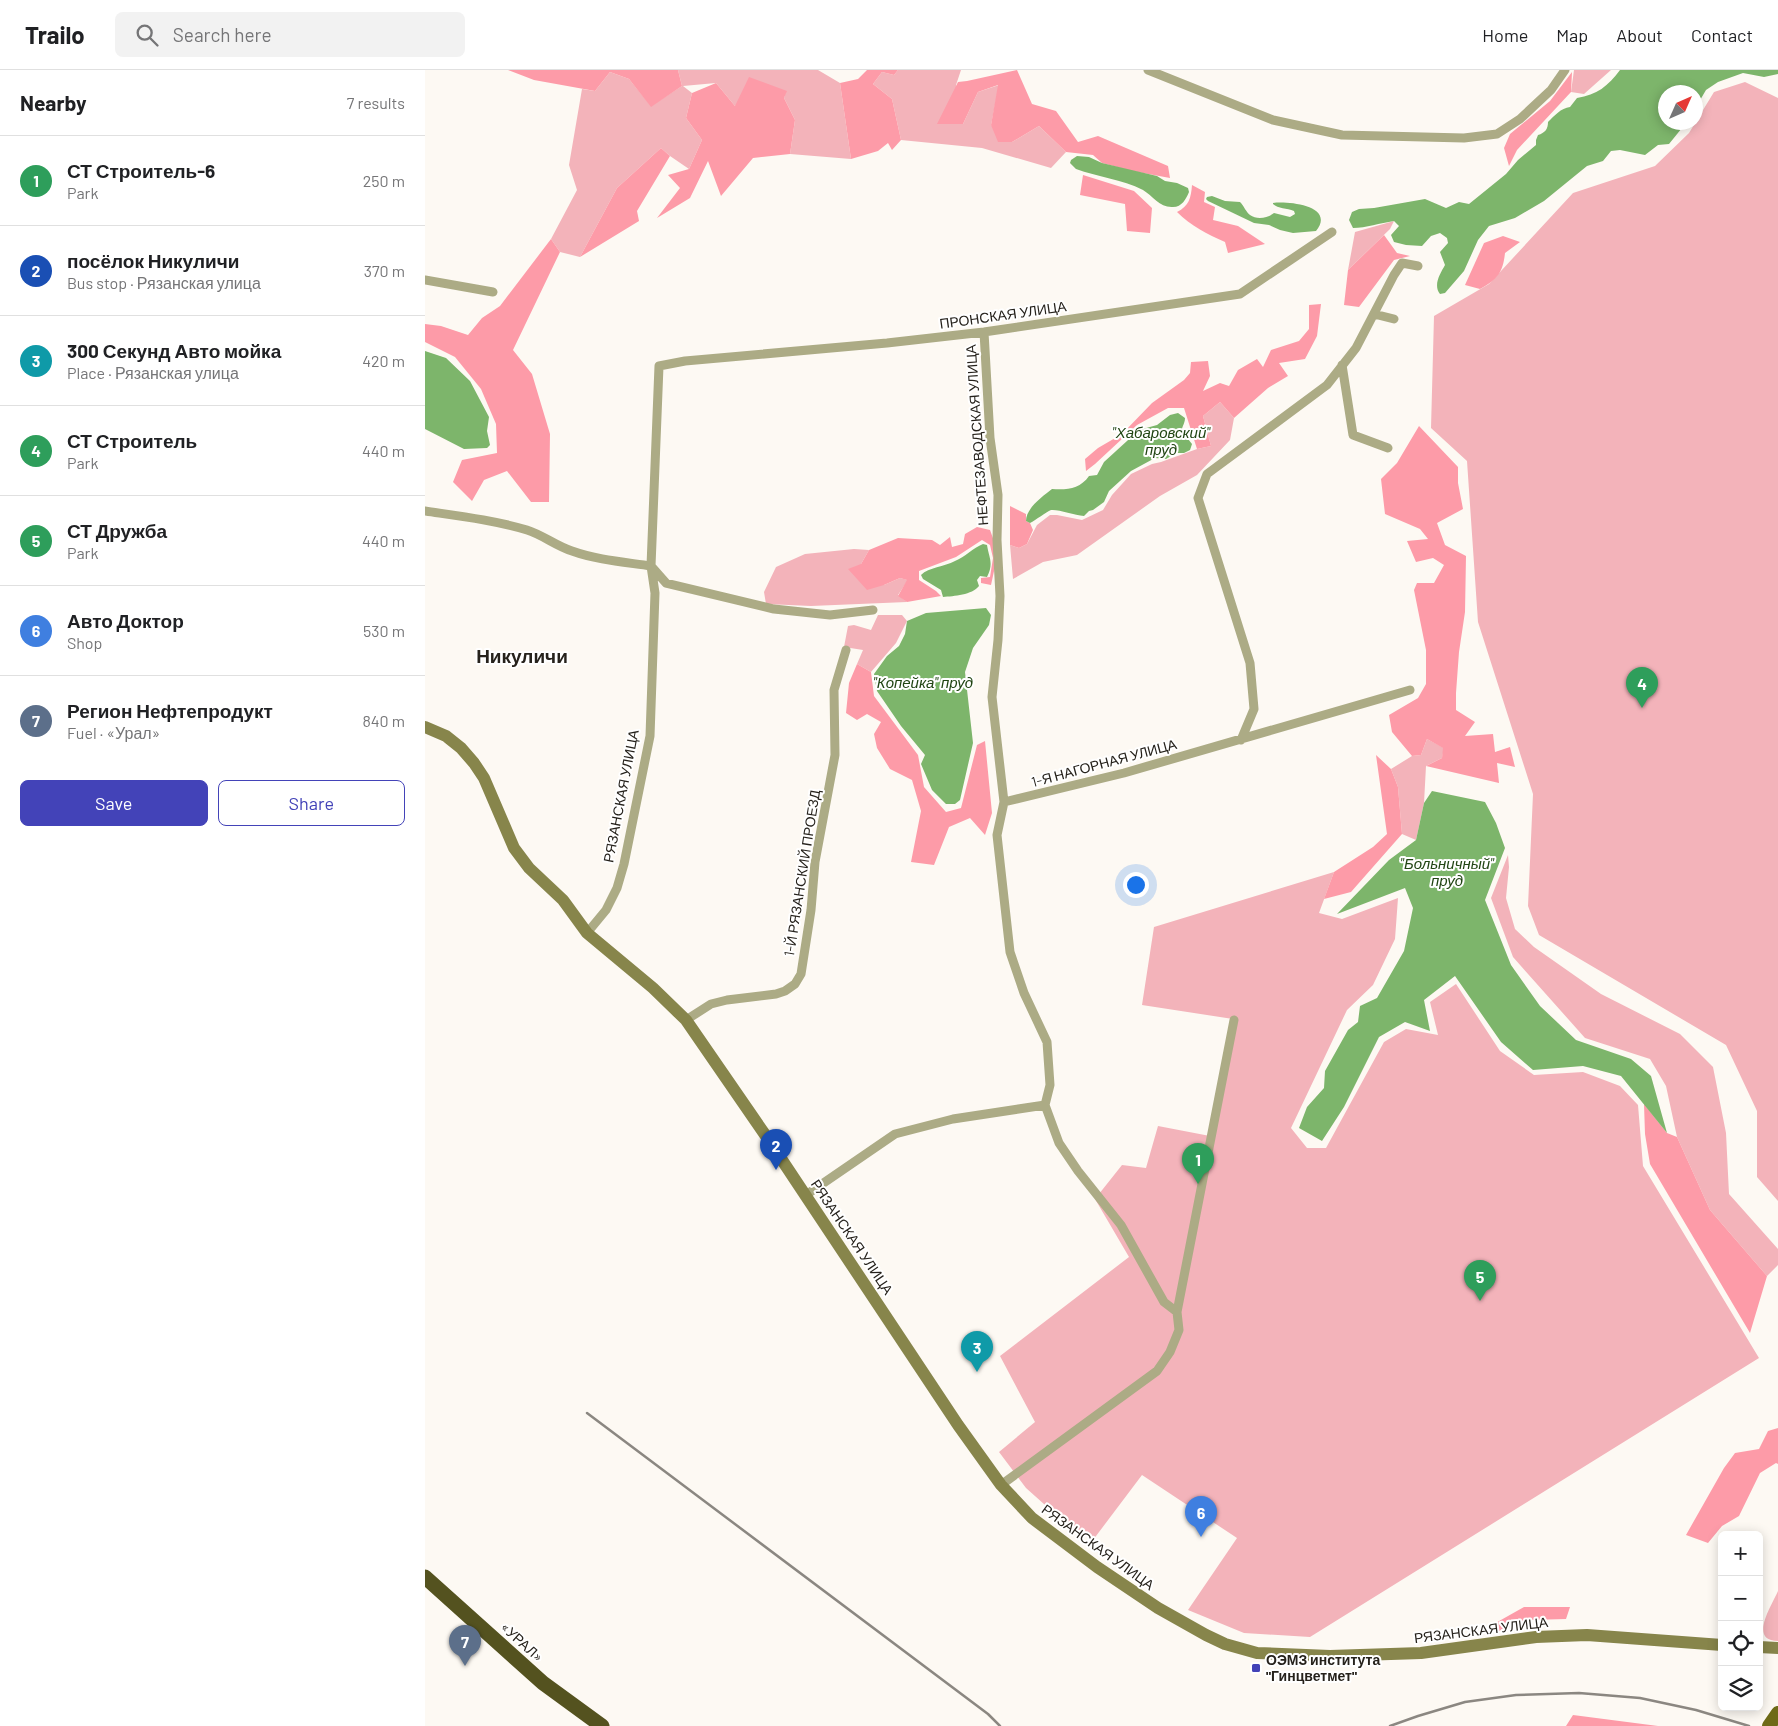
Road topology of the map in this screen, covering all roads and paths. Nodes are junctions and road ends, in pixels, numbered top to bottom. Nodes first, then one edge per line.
1 (1148, 70) edge
2 (1565, 70) edge
3 (1332, 232) dead end
4 (1418, 266) dead end
5 (425, 280) edge
6 (493, 292) dead end
7 (1373, 314) junction
8 (1394, 320) dead end
9 (983, 332) junction
10 (1342, 365) junction
11 (659, 366) joint
12 (1388, 448) dead end
13 (425, 511) edge
14 (651, 566) junction
15 (873, 610) dead end
16 (846, 650) dead end
17 (1410, 690) dead end
18 (425, 726) edge
19 (1241, 740) junction
20 (1004, 802) junction
21 (587, 933) junction
22 (686, 1020) junction
23 (1234, 1020) dead end
24 (1045, 1104) junction
25 (806, 1195) junction
26 (1177, 1312) junction
27 (1001, 1485) junction
28 (425, 1578) edge
29 (1718, 1645) edge
30 (1763, 1647) edge
31 (1778, 1648) edge
32 (1778, 1713) edge
33 (602, 1726) edge
34 (1769, 1726) edge

1 - 2 street
3 - 9 street, ПРОНСКАЯ УЛИЦА
4 - 7 street
5 - 6 street
7 - 8 street
7 - 10 street
9 - 11 street, ПРОНСКАЯ УЛИЦА
9 - 20 street, НЕФТЕЗАВОДСКАЯ УЛИЦА
10 - 12 street
10 - 19 street
11 - 14 street, РЯЗАНСКАЯ УЛИЦА
13 - 14 street
14 - 15 street
14 - 21 street, РЯЗАНСКАЯ УЛИЦА
16 - 22 street, 1-Й РЯЗАНСКИЙ ПРОЕЗД
17 - 19 street, 1-Я НАГОРНАЯ УЛИЦА
18 - 21 street, РЯЗАНСКАЯ УЛИЦА
19 - 20 street, 1-Я НАГОРНАЯ УЛИЦА
20 - 24 street
21 - 22 street, РЯЗАНСКАЯ УЛИЦА
22 - 25 street, РЯЗАНСКАЯ УЛИЦА
23 - 26 street
24 - 25 street
24 - 26 street
25 - 27 street, РЯЗАНСКАЯ УЛИЦА
26 - 27 street
27 - 29 street, РЯЗАНСКАЯ УЛИЦА
28 - 33 highway, «УРАЛ»
30 - 31 street
32 - 34 main road

